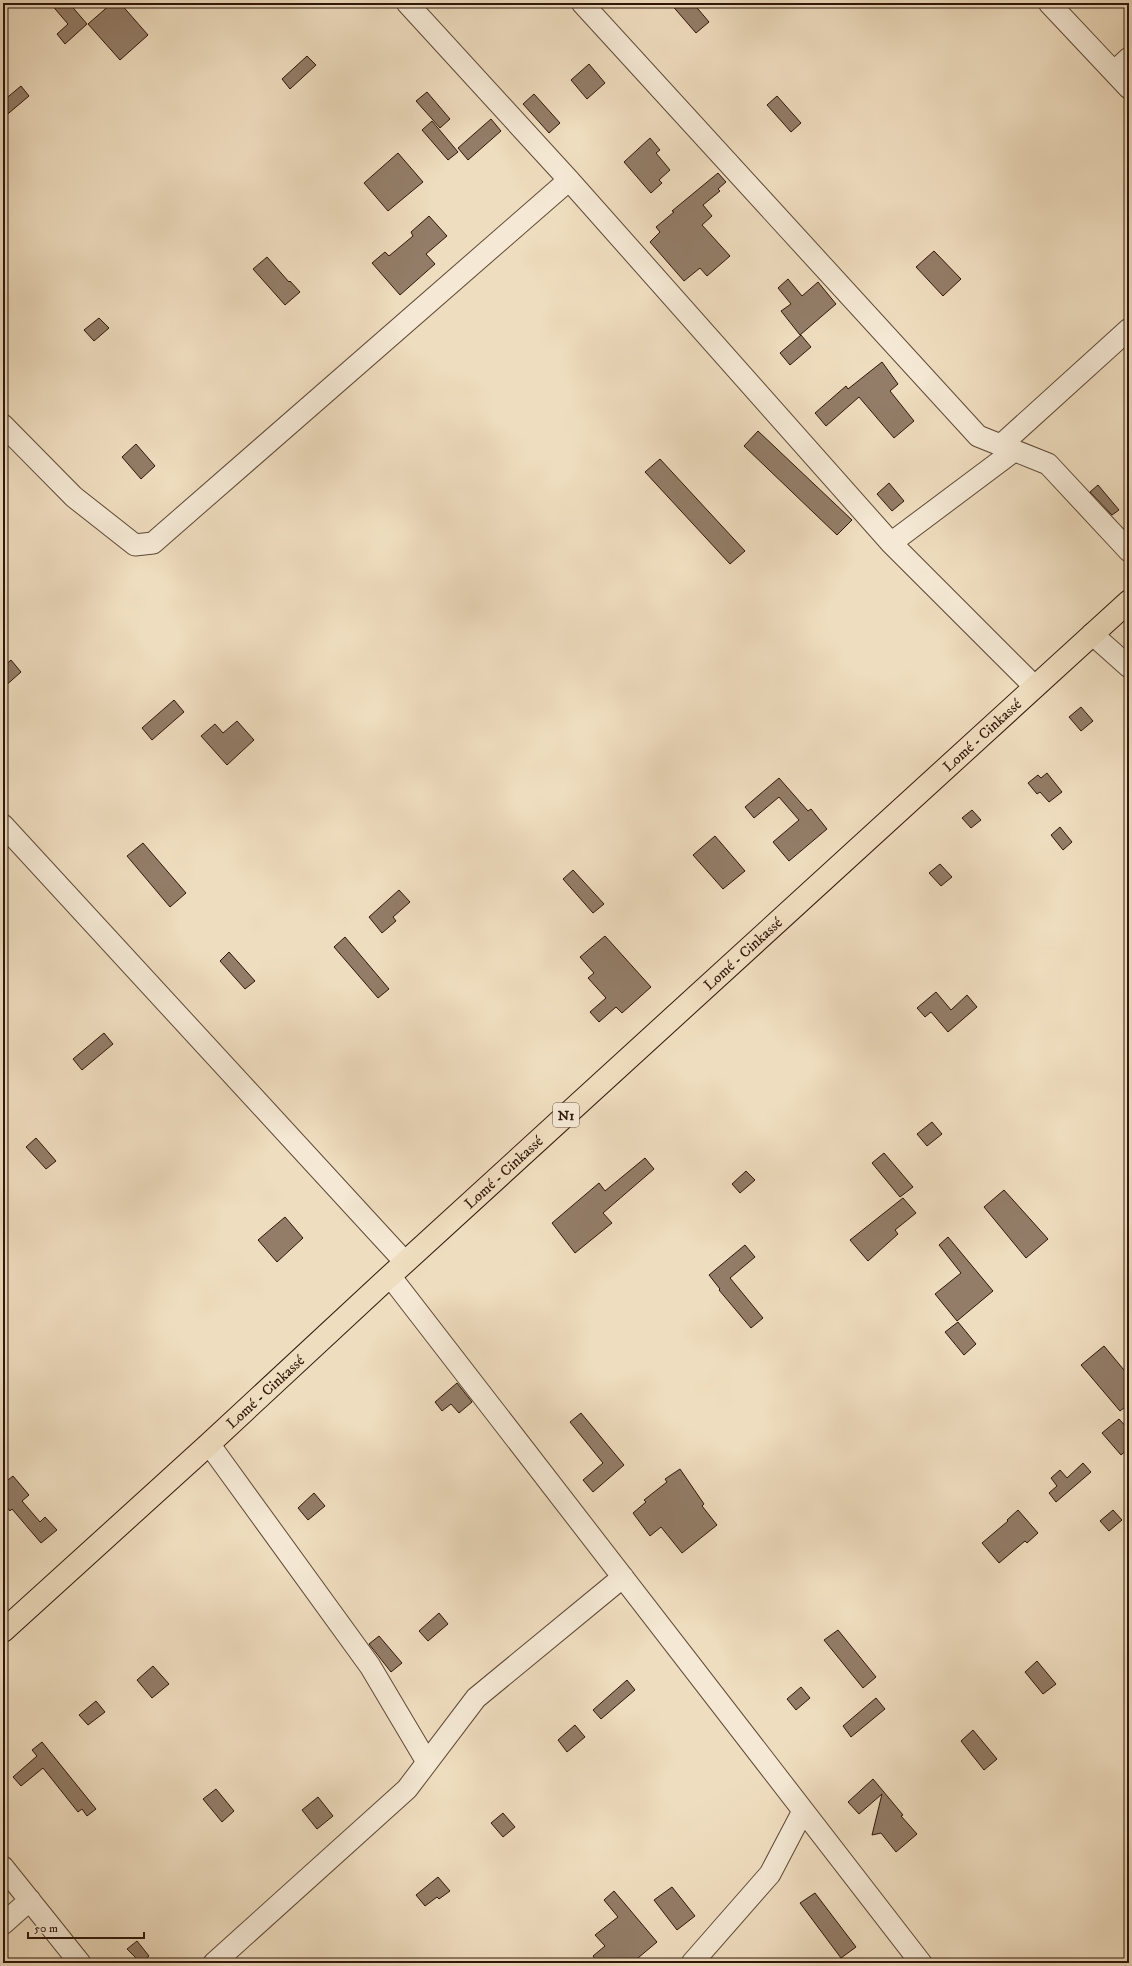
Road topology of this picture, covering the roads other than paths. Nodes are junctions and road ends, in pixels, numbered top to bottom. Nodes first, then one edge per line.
1 (407, 3) edge
2 (582, 3) edge
3 (1049, 3) edge
4 (1129, 58) edge
5 (1114, 72) junction
6 (1129, 88) edge
7 (569, 180) junction
8 (1129, 329) edge
9 (3, 425) edge
10 (1008, 448) junction
11 (891, 543) junction
12 (1129, 551) edge
13 (1129, 601) edge
14 (1092, 634) junction
15 (1129, 667) edge
16 (1035, 687) junction
17 (3, 825) edge
18 (398, 1269) junction
19 (209, 1444) junction
20 (624, 1577) junction
21 (3, 1631) edge
22 (427, 1762) junction
23 (804, 1811) junction
24 (3, 1867) edge
25 (30, 1900) junction
26 (3, 1924) edge
27 (80, 1963) edge
28 (214, 1963) edge
29 (692, 1963) edge
30 (921, 1963) edge

1 - 7 street
2 - 10 street
3 - 5 street
4 - 5 street
5 - 6 street
7 - 9 street
7 - 11 street
8 - 10 street
10 - 11 street
10 - 12 street
11 - 16 street
13 - 14 highway, Lomé - Cinkassé / N1
14 - 15 street
14 - 16 highway, Lomé - Cinkassé / N1
16 - 18 highway, Lomé - Cinkassé / N1
17 - 18 street
18 - 19 highway, Lomé - Cinkassé / N1
18 - 20 street
19 - 21 highway, Lomé - Cinkassé / N1
19 - 22 street
20 - 22 street
20 - 23 street
22 - 28 street
23 - 29 street
23 - 30 street
24 - 25 street
25 - 26 street
25 - 27 street

